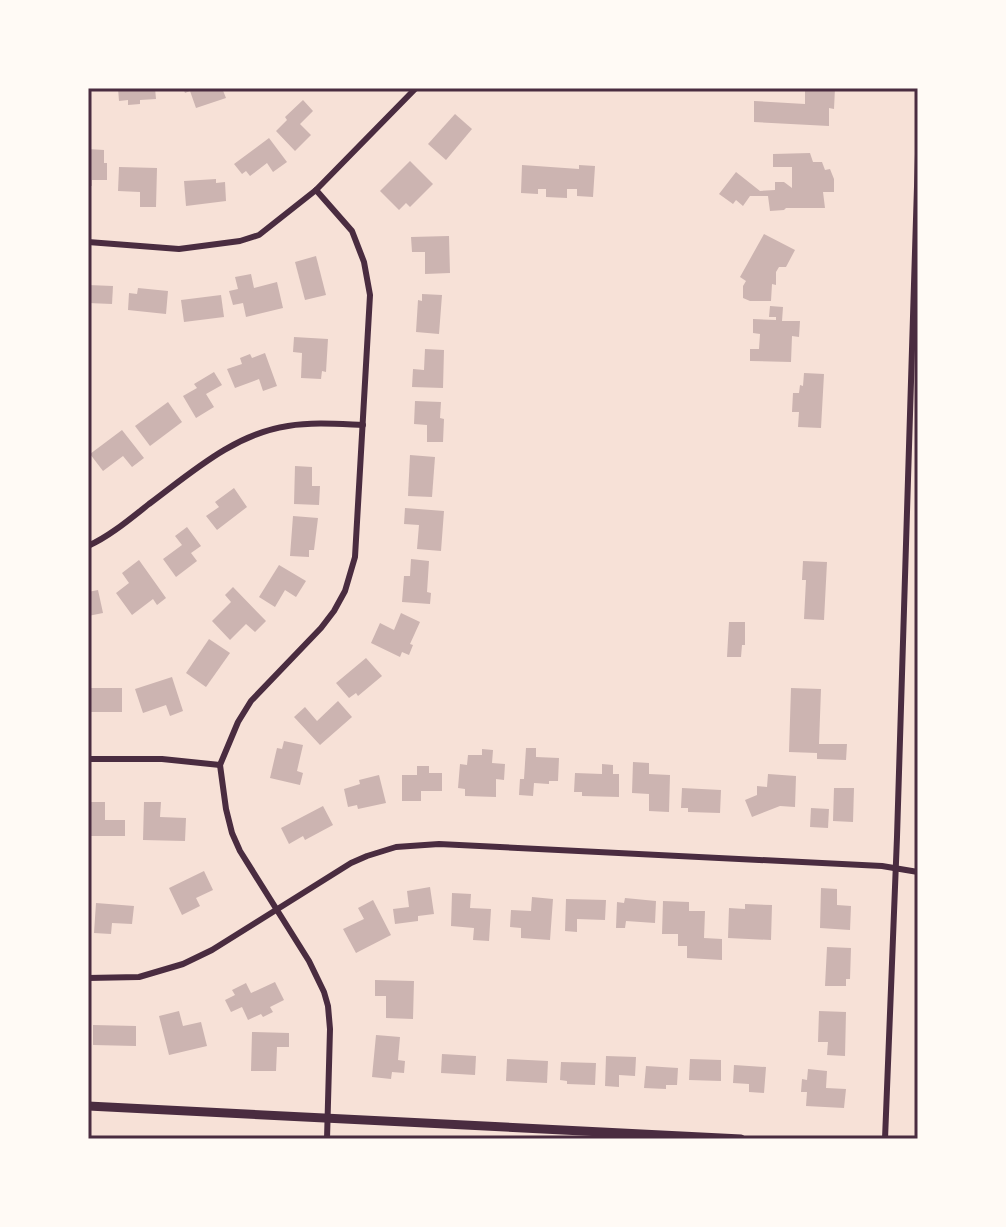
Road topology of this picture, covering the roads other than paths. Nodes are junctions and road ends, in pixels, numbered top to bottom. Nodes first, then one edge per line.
1 (416, 88) edge
2 (918, 154) edge
3 (316, 190) junction
4 (917, 192) edge
5 (88, 242) edge
6 (363, 425) junction
7 (88, 546) edge
8 (88, 759) edge
9 (220, 765) junction
10 (896, 869) junction
11 (918, 872) edge
12 (276, 909) junction
13 (88, 978) edge
14 (88, 1106) edge
15 (328, 1118) junction
16 (327, 1139) edge
17 (741, 1139) edge
18 (885, 1139) edge

1 - 3 street
2 - 4 street
3 - 5 street
3 - 6 street
4 - 10 street
6 - 7 street
6 - 9 street
8 - 9 street
9 - 12 street
10 - 11 street
10 - 12 street
10 - 18 street
12 - 13 street
12 - 15 street
14 - 15 main road
15 - 16 street
15 - 17 main road

